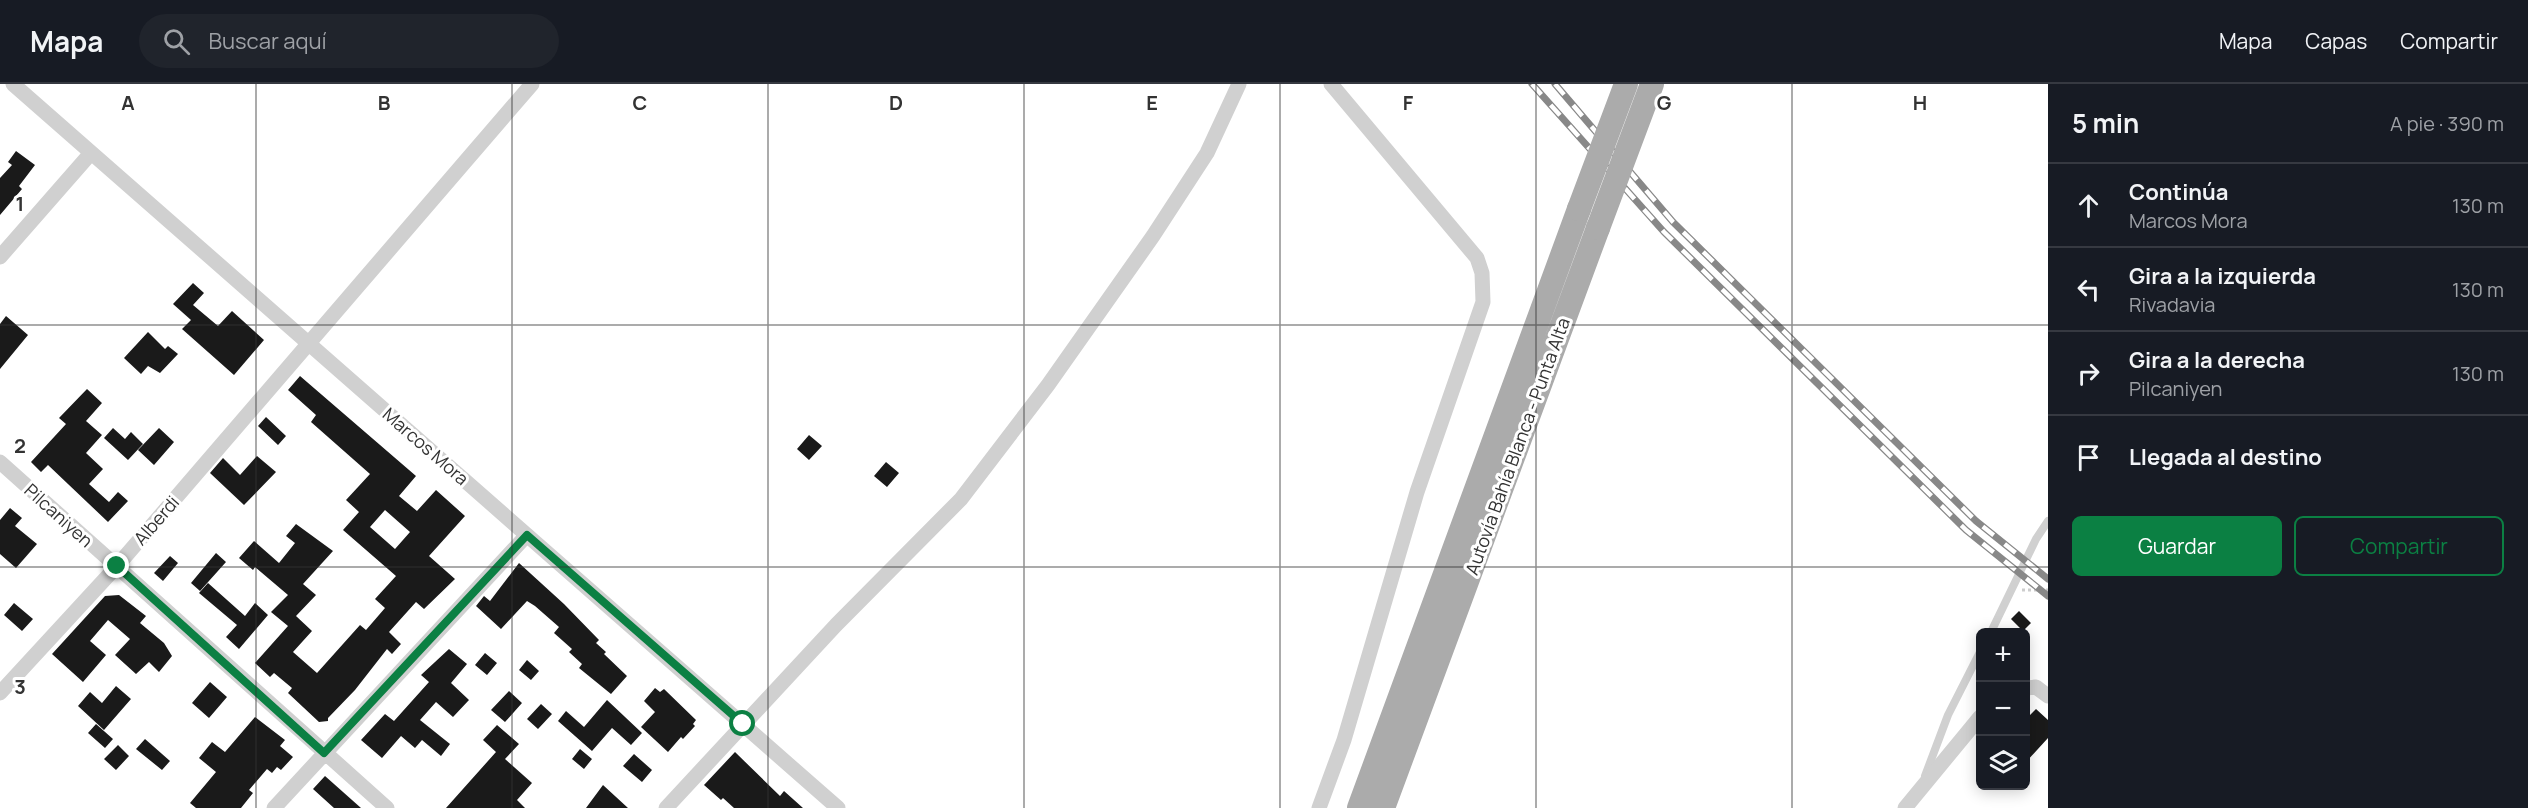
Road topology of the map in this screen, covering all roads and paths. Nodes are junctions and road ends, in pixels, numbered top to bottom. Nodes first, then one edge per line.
1 (13, 84) edge
2 (532, 84) edge
3 (1239, 84) edge
4 (1331, 84) edge
5 (1626, 84) edge
6 (1652, 84) edge
7 (91, 153) junction
8 (0, 257) edge
9 (308, 343) junction
10 (0, 462) edge
11 (2048, 521) edge
12 (527, 535) junction
13 (117, 566) junction
14 (2011, 590) junction
15 (2048, 590) edge
16 (1993, 628) edge
17 (1976, 660) edge
18 (2030, 687) edge
19 (0, 693) edge
20 (2048, 696) edge
21 (1976, 722) edge
22 (743, 724) junction
23 (324, 753) junction
24 (1920, 789) junction
25 (274, 808) edge
26 (387, 808) edge
27 (666, 808) edge
28 (838, 808) edge
29 (1319, 808) edge
30 (1359, 808) edge
31 (1383, 808) edge
32 (1905, 808) edge

1 - 7 street, Marcos Mora
2 - 9 street, Alberdi
3 - 22 street
4 - 29 street
5 - 30 main road, Autovía Bahía Blanca - Punta Alta, bridge
6 - 31 main road, Autovía Bahía Blanca - Punta Alta, bridge
7 - 8 street
7 - 9 street, Marcos Mora
9 - 12 street, Marcos Mora
9 - 13 street, Alberdi
10 - 13 street, Pilcaniyen
11 - 14 lane
12 - 22 street, Marcos Mora
12 - 23 street
13 - 19 street, Alberdi
13 - 23 street, Pilcaniyen
14 - 15 path
14 - 16 lane
17 - 24 lane
18 - 20 street
21 - 24 street
22 - 27 street
22 - 28 street, Marcos Mora
23 - 25 street
23 - 26 street, Pilcaniyen
24 - 32 street

